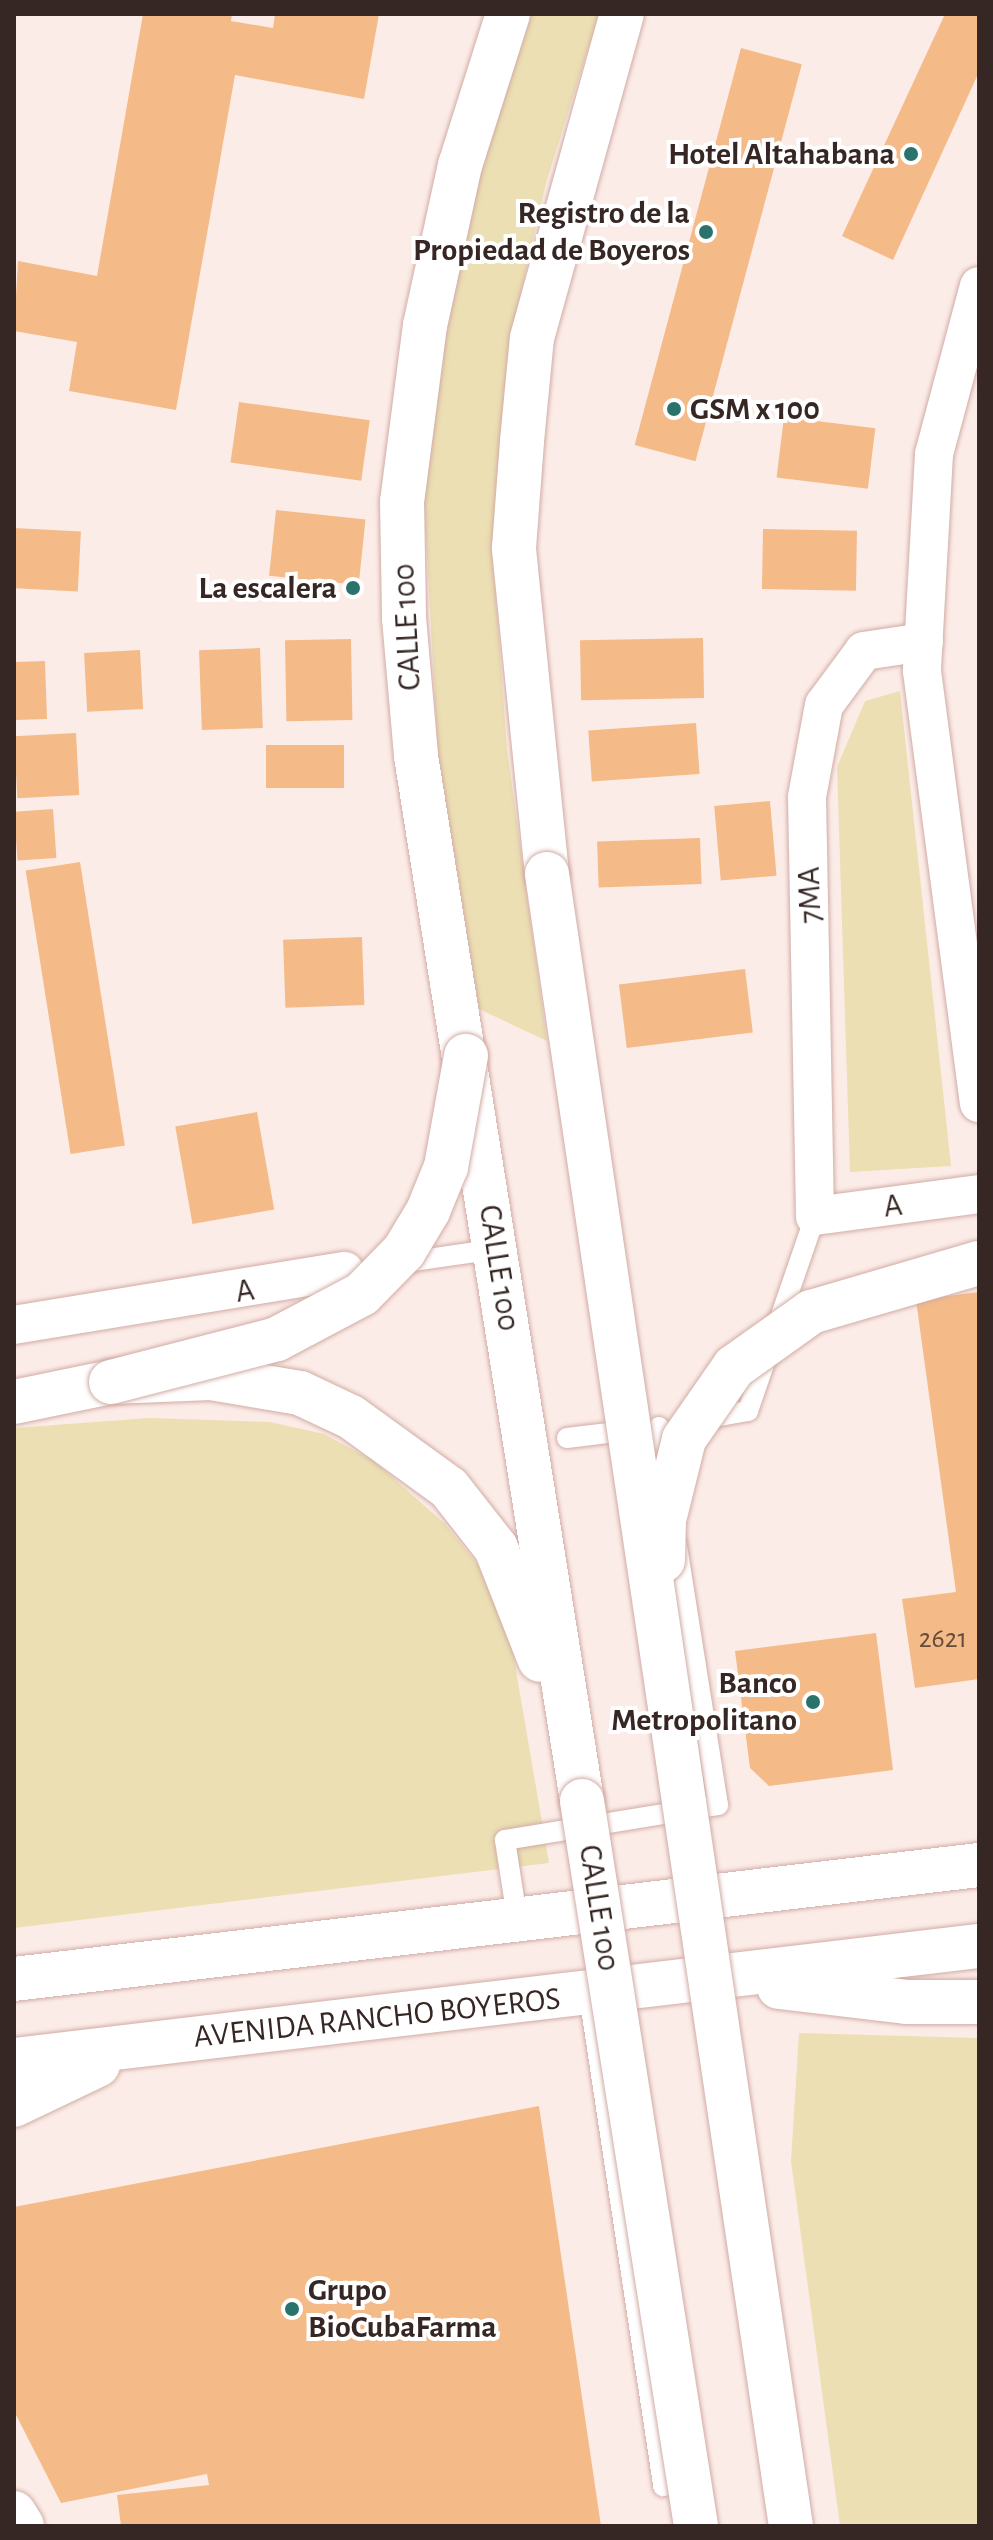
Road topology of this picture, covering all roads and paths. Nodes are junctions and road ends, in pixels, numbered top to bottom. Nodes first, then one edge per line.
1 (508, 14) edge
2 (622, 14) edge
3 (979, 286) edge
4 (924, 642) junction
5 (466, 1056) junction
6 (979, 1103) edge
7 (979, 1194) edge
8 (815, 1216) junction
9 (475, 1252) dead end
10 (979, 1263) edge
11 (345, 1271) joint
12 (14, 1325) edge
13 (111, 1382) junction
14 (14, 1402) edge
15 (659, 1427) junction
16 (567, 1438) dead end
17 (677, 1782) junction
18 (582, 1801) junction
19 (979, 1865) edge
20 (518, 1924) junction
21 (979, 1946) edge
22 (14, 1964) edge
23 (134, 1966) junction
24 (14, 1979) edge
25 (725, 1979) junction
26 (589, 1995) junction
27 (979, 2002) edge
28 (238, 2032) junction
29 (14, 2060) edge
30 (14, 2105) edge
31 (663, 2486) dead end
32 (14, 2513) edge
33 (22, 2526) edge
34 (696, 2526) edge
35 (791, 2526) edge

1 - 5 highway, CALLE 100
2 - 17 highway, bridge
3 - 4 street
4 - 6 street
4 - 8 street, 7MA
5 - 13 highway, bridge
5 - 18 highway, CALLE 100, bridge
7 - 8 street, A
8 - 15 lane
9 - 11 lane, A
10 - 17 highway, bridge
11 - 12 street, A
13 - 14 highway
13 - 18 highway, bridge
15 - 16 lane
15 - 20 lane
17 - 35 highway, bridge
18 - 34 highway, CALLE 100, bridge
19 - 20 highway
20 - 23 highway
21 - 25 highway, AVENIDA RANCHO BOYEROS
22 - 23 highway
23 - 24 highway
25 - 26 highway, AVENIDA RANCHO BOYEROS
25 - 27 highway
26 - 28 highway, AVENIDA RANCHO BOYEROS
26 - 31 lane
28 - 29 highway, AVENIDA RANCHO BOYEROS
28 - 30 highway
32 - 33 highway

